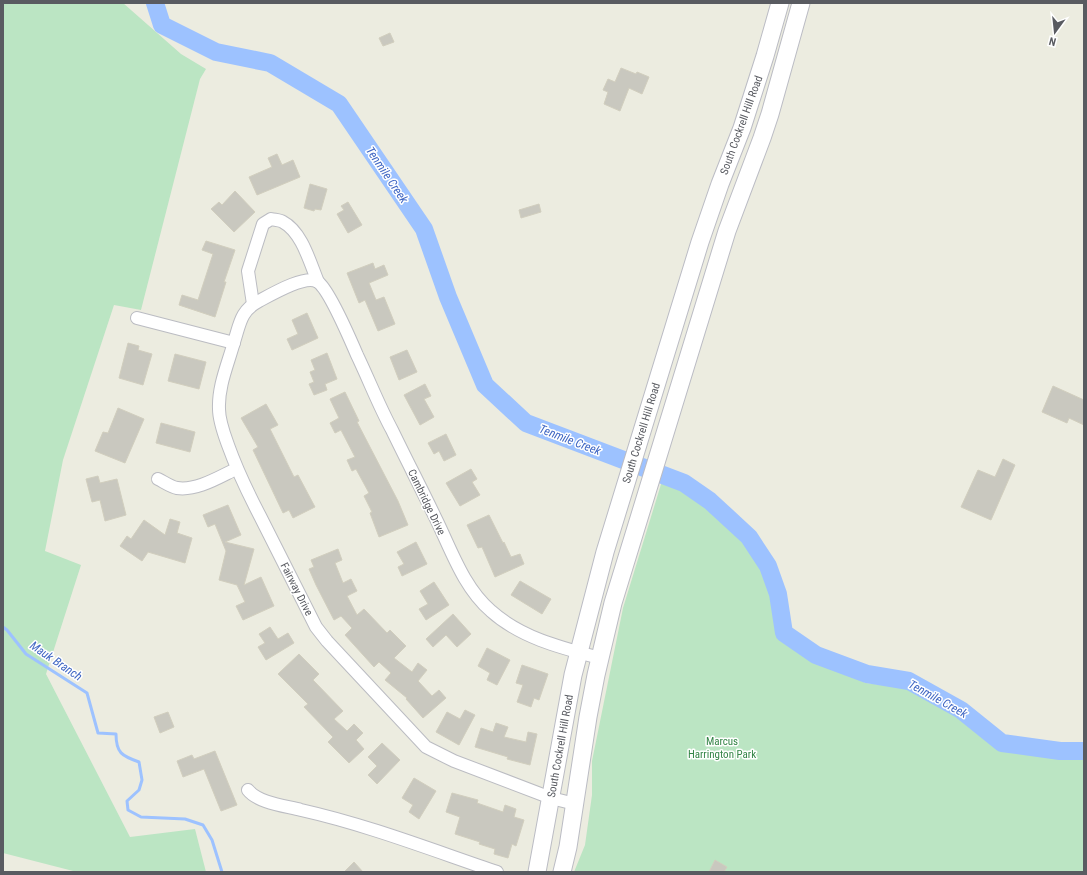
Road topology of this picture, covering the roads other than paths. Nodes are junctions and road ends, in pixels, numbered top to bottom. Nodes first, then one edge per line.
1 (780, 3) edge
2 (801, 3) edge
3 (706, 223) junction
4 (726, 231) junction
5 (318, 282) junction
6 (253, 304) junction
7 (137, 318) dead end
8 (234, 343) junction
9 (236, 469) junction
10 (158, 479) dead end
11 (579, 652) junction
12 (600, 658) junction
13 (557, 768) junction
14 (580, 775) junction
15 (248, 790) dead end
16 (551, 798) junction
17 (575, 804) junction
18 (497, 872) edge
19 (537, 872) edge
20 (562, 872) edge

1 - 3 main road, South Cockrell Hill Road
2 - 4 main road, South Cockrell Hill Road
3 - 4 main road
3 - 11 main road, South Cockrell Hill Road
4 - 12 main road, South Cockrell Hill Road
5 - 6 street
5 - 6 street, Cambridge Drive
5 - 11 street, Cambridge Drive
6 - 8 street
7 - 8 street
8 - 9 street, Fairway Drive
9 - 10 street
9 - 16 street, Fairway Drive
11 - 12 street, Cambridge Drive
11 - 13 main road, South Cockrell Hill Road
12 - 14 main road, South Cockrell Hill Road
13 - 14 main road
13 - 16 main road, South Cockrell Hill Road
14 - 17 main road, South Cockrell Hill Road
15 - 18 street
16 - 17 street, Fairway Drive
16 - 19 main road, South Cockrell Hill Road
17 - 20 main road, South Cockrell Hill Road

